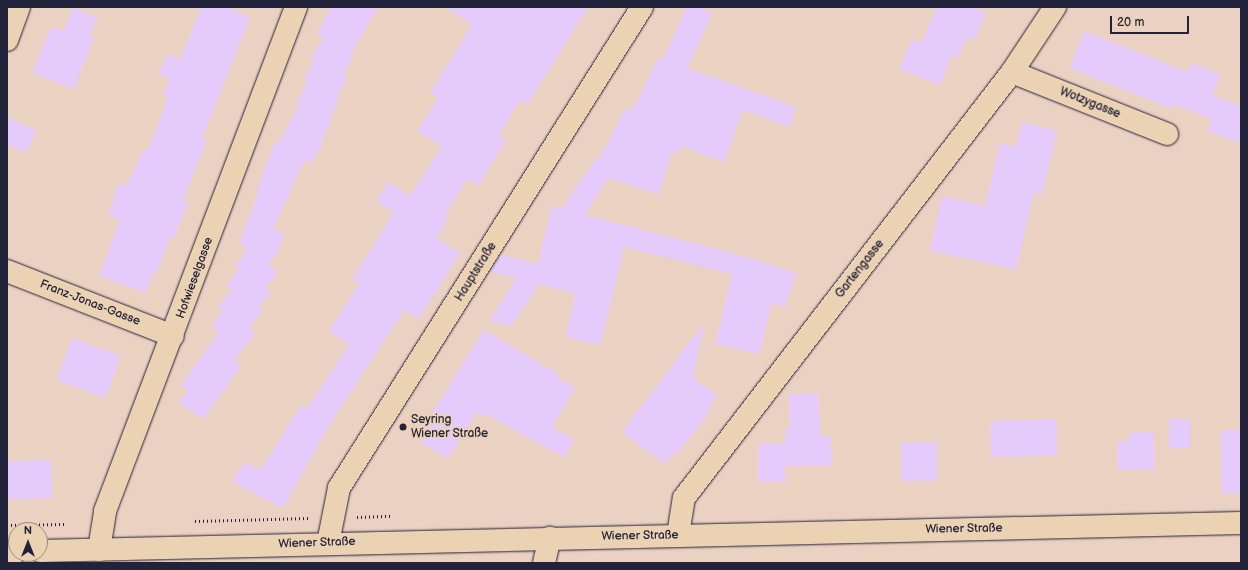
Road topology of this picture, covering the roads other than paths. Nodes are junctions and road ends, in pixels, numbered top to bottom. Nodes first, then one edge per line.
1 (19, 7) edge
2 (296, 7) edge
3 (642, 7) edge
4 (1055, 7) edge
5 (7, 40) edge
6 (1012, 72) junction
7 (1167, 134) dead end
8 (7, 271) edge
9 (173, 336) junction
10 (1241, 523) edge
11 (678, 535) junction
12 (550, 538) junction
13 (328, 543) junction
14 (99, 550) junction
15 (48, 551) edge
16 (544, 563) edge

1 - 5 street
2 - 9 street, Hofwieselgasse
3 - 13 street, Hauptstraße
4 - 6 street, Gartengasse
6 - 7 street, Wotzygasse
6 - 11 street, Gartengasse
8 - 9 street, Franz-Jonas-Gasse
9 - 14 street, Hofwieselgasse
10 - 11 street, Wiener Straße
11 - 12 street, Wiener Straße
12 - 13 street, Wiener Straße
12 - 16 street
13 - 14 street, Wiener Straße
14 - 15 street, Wiener Straße

